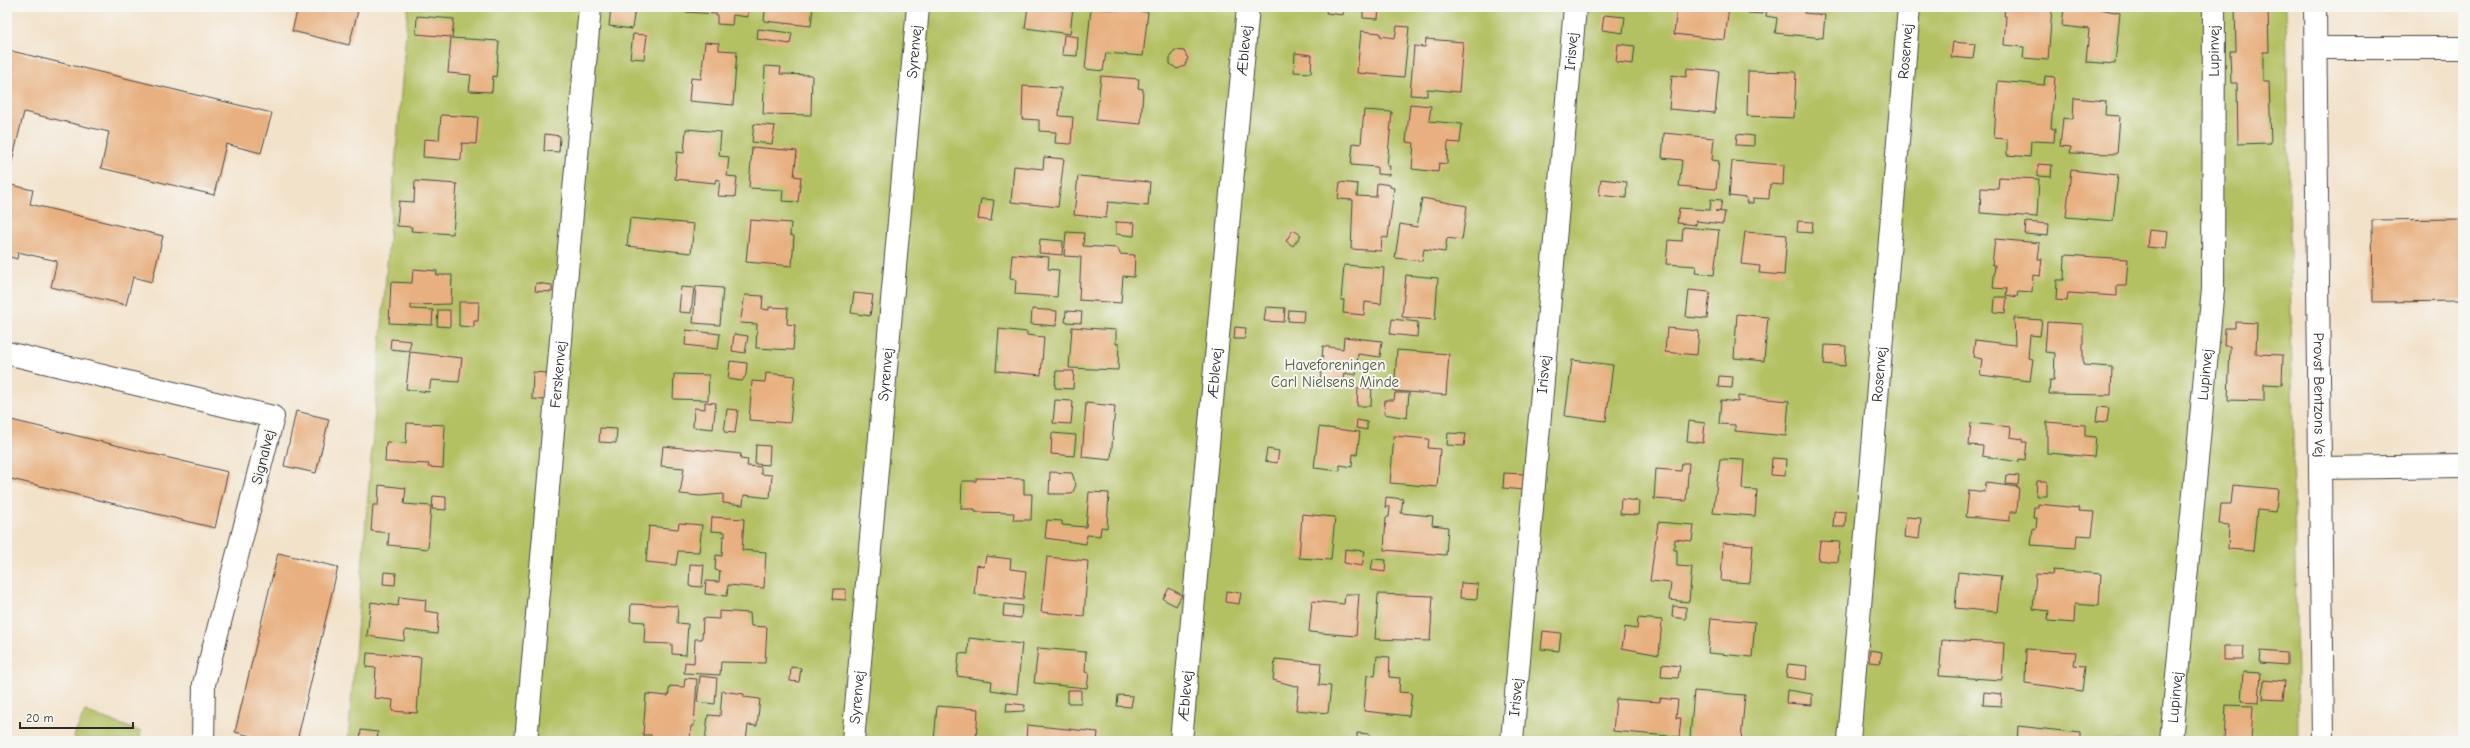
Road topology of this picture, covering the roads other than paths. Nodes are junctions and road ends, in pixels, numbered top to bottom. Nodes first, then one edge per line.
1 (590, 7) edge
2 (918, 7) edge
3 (1248, 7) edge
4 (1576, 7) edge
5 (1910, 7) edge
6 (2214, 7) edge
7 (2315, 7) edge
8 (2316, 48) junction
9 (2463, 48) edge
10 (7, 353) edge
11 (2463, 466) edge
12 (2320, 468) junction
13 (203, 741) edge
14 (526, 741) edge
15 (853, 741) edge
16 (1181, 741) edge
17 (1512, 741) edge
18 (1849, 741) edge
19 (2171, 741) edge
20 (2323, 741) edge

1 - 14 street, Ferskenvej
2 - 15 street, Syrenvej
3 - 16 street, Æblevej
4 - 17 street, Irisvej
5 - 18 street, Rosenvej
6 - 19 street, Lupinvej
7 - 8 street, Provst Bentzons Vej
8 - 9 street
8 - 12 street, Provst Bentzons Vej
10 - 13 street, Signalvej
11 - 12 street
12 - 20 street, Provst Bentzons Vej

